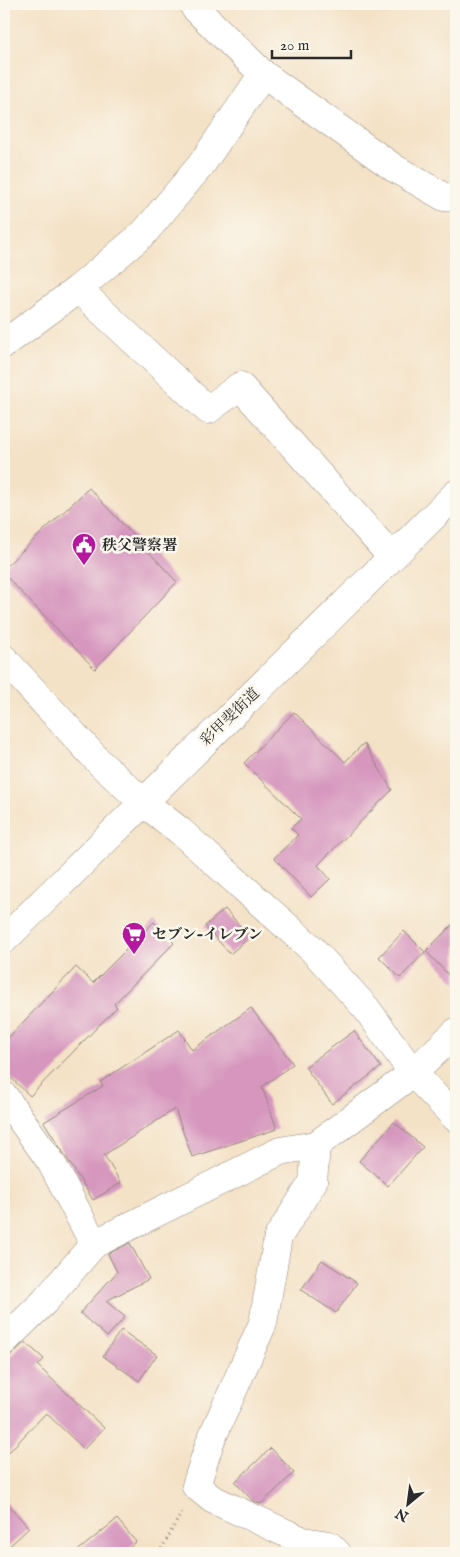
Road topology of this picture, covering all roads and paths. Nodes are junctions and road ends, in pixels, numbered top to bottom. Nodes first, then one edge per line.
1 (194, 4) edge
2 (262, 74) junction
3 (456, 198) edge
4 (78, 289) junction
5 (4, 344) edge
6 (456, 494) edge
7 (392, 557) junction
8 (4, 659) edge
9 (143, 802) junction
10 (4, 940) edge
11 (456, 1032) edge
12 (413, 1072) junction
13 (4, 1096) edge
14 (456, 1118) edge
15 (316, 1145) junction
16 (94, 1244) junction
17 (4, 1341) edge
18 (196, 1486) junction
19 (159, 1553) edge
20 (337, 1553) edge

1 - 2 main road
2 - 3 main road
2 - 4 main road
4 - 5 main road
4 - 7 main road
6 - 7 main road, 彩甲斐街道
7 - 9 main road, 彩甲斐街道
8 - 9 main road
9 - 10 main road, 彩甲斐街道
9 - 12 main road
11 - 12 main road
12 - 14 main road
12 - 15 main road
13 - 16 main road
15 - 16 main road
15 - 18 main road
16 - 17 main road
18 - 19 path
18 - 20 main road

